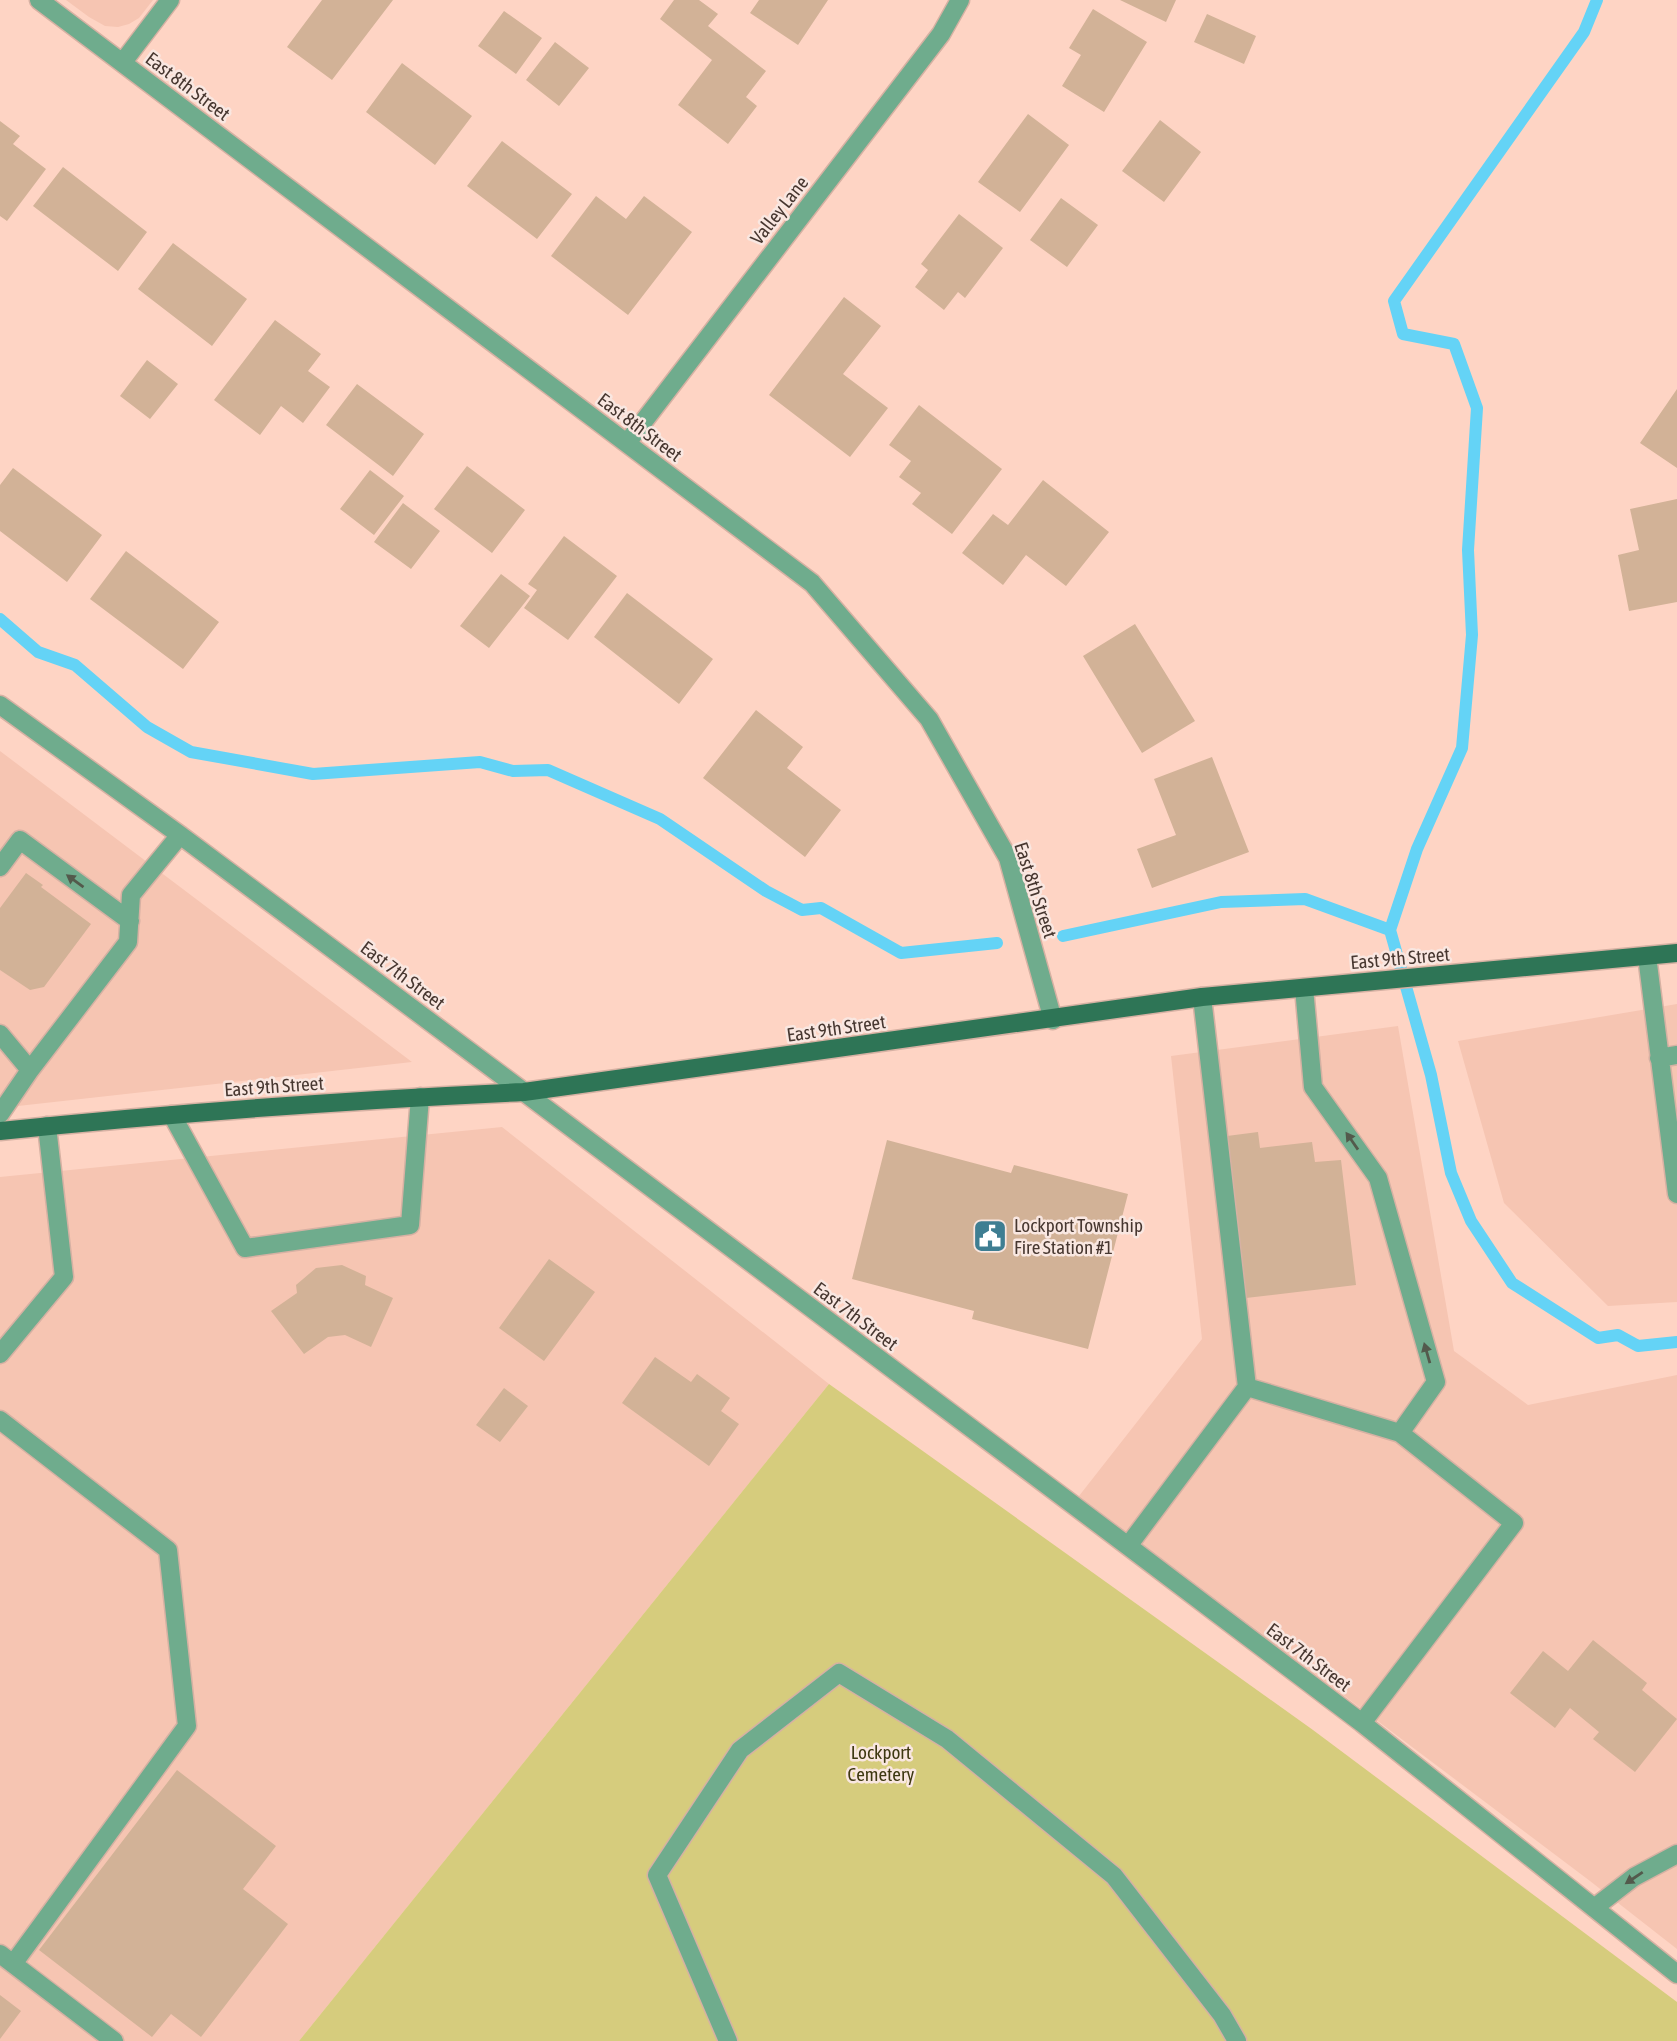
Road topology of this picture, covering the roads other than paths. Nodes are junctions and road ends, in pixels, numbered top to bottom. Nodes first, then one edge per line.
1 (39, 0) edge
2 (170, 0) edge
3 (960, 0) edge
4 (122, 62) junction
5 (626, 443) junction
6 (0, 705) edge
7 (180, 835) junction
8 (0, 867) edge
9 (130, 921) junction
10 (1677, 953) edge
11 (1647, 956) junction
12 (1304, 988) junction
13 (1202, 997) junction
14 (1053, 1020) junction
15 (0, 1034) edge
16 (1668, 1057) edge
17 (30, 1070) junction
18 (524, 1092) junction
19 (420, 1097) junction
20 (0, 1114) edge
21 (172, 1115) junction
22 (47, 1126) junction
23 (0, 1131) edge
24 (1677, 1194) edge
25 (0, 1354) edge
26 (1247, 1387) junction
27 (0, 1420) edge
28 (1400, 1433) junction
29 (1128, 1546) junction
30 (1362, 1723) junction
31 (1677, 1854) edge
32 (1594, 1908) junction
33 (6, 1959) edge
34 (1677, 1974) edge
35 (92, 2035) edge
36 (114, 2041) edge
37 (728, 2041) edge
38 (1237, 2041) edge

1 - 4 street, East 8th Street
2 - 4 street
3 - 5 street, Valley Lane
4 - 5 street, East 8th Street
5 - 14 street, East 8th Street
6 - 7 street, East 7th Street
7 - 9 street
7 - 18 street, East 7th Street
9 -> 8 street
9 - 17 street
10 - 11 main road, East 9th Street
11 - 12 main road, East 9th Street
11 - 16 street
12 - 13 main road, East 9th Street
28 -> 12 street
13 - 14 main road, East 9th Street
13 - 26 street
14 - 18 main road, East 9th Street
15 - 17 street
16 - 24 street
17 - 20 street
18 - 19 main road, East 9th Street
18 - 29 street, East 7th Street
19 - 21 main road, East 9th Street
19 - 21 street
21 - 22 main road, East 9th Street
22 - 23 main road, East 9th Street
22 - 25 street
26 - 28 street
26 - 29 street
27 - 33 street
28 - 30 street
29 - 30 street, East 7th Street
30 - 32 street, East 7th Street
31 -> 32 street
32 - 34 street, East 7th Street
33 - 35 street
35 - 36 street
37 - 38 street

